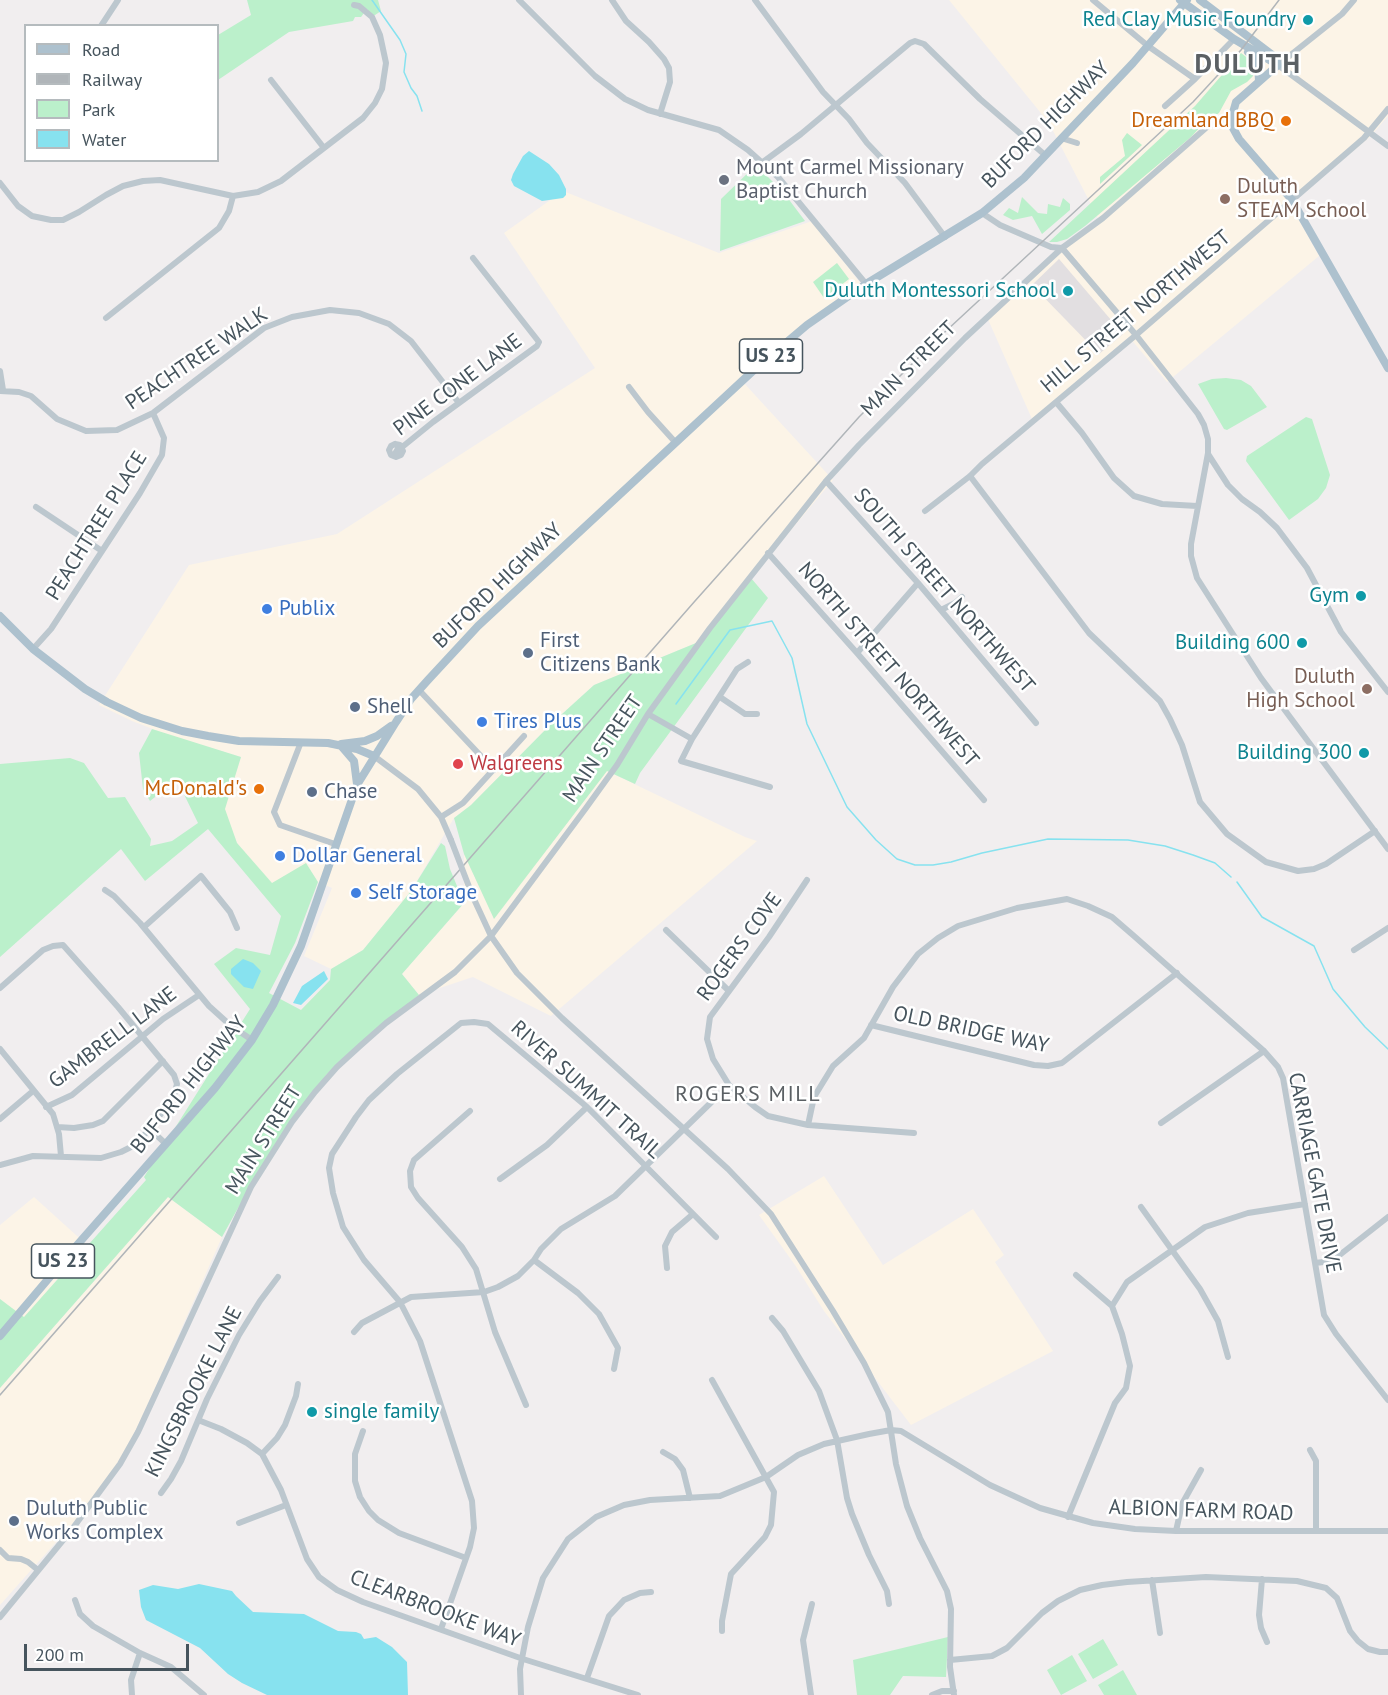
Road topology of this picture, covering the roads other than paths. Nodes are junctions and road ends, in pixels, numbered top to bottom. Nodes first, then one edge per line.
1 (118, 0) edge
2 (519, 0) edge
3 (612, 0) edge
4 (755, 0) edge
5 (1093, 0) edge
6 (1200, 0) edge
7 (1354, 0) edge
8 (1184, 1) edge
9 (354, 5) dead end
10 (102, 24) edge
11 (1234, 39) junction
12 (1148, 46) junction
13 (1244, 46) junction
14 (1278, 65) junction
15 (271, 80) dead end
16 (1195, 80) junction
17 (1258, 81) junction
18 (835, 106) junction
19 (1165, 106) dead end
20 (1388, 110) edge
21 (660, 114) junction
22 (1231, 120) junction
23 (1369, 133) junction
24 (1061, 138) junction
25 (1077, 143) dead end
26 (1388, 146) edge
27 (324, 148) junction
28 (1045, 155) junction
29 (764, 162) junction
30 (0, 183) edge
31 (232, 196) junction
32 (1292, 200) junction
33 (982, 213) junction
34 (945, 237) junction
35 (1062, 248) junction
36 (473, 258) dead end
37 (866, 284) junction
38 (106, 318) dead end
39 (1136, 335) junction
40 (1388, 368) edge
41 (0, 371) edge
42 (629, 387) dead end
43 (2, 391) edge
44 (1056, 402) junction
45 (459, 403) junction
46 (153, 413) junction
47 (676, 443) junction
48 (396, 452) dead end
49 (1208, 453) junction
50 (970, 476) junction
51 (826, 481) junction
52 (1197, 506) junction
53 (36, 507) dead end
54 (925, 511) dead end
55 (102, 550) junction
56 (768, 553) junction
57 (918, 583) junction
58 (962, 597) dead end
59 (941, 610) junction
60 (0, 616) edge
61 (33, 649) junction
62 (857, 653) junction
63 (748, 662) dead end
64 (419, 690) junction
65 (1388, 692) edge
66 (720, 697) junction
67 (648, 714) junction
68 (757, 714) dead end
69 (396, 722) junction
70 (1036, 723) dead end
71 (524, 735) dead end
72 (692, 739) junction
73 (301, 742) junction
74 (340, 745) junction
75 (374, 756) junction
76 (494, 770) junction
77 (357, 785) junction
78 (770, 787) dead end
79 (984, 800) dead end
80 (441, 818) junction
81 (1374, 831) junction
82 (335, 844) junction
83 (1388, 849) edge
84 (807, 880) dead end
85 (105, 890) dead end
86 (144, 927) junction
87 (237, 928) dead end
88 (1388, 928) edge
89 (666, 930) dead end
90 (491, 936) junction
91 (1354, 950) dead end
92 (1177, 974) junction
93 (0, 988) edge
94 (729, 991) junction
95 (200, 995) junction
96 (871, 1025) junction
97 (142, 1036) junction
98 (252, 1040) junction
99 (0, 1049) edge
100 (1264, 1051) junction
101 (163, 1061) junction
102 (729, 1085) junction
103 (33, 1091) junction
104 (46, 1107) junction
105 (587, 1107) junction
106 (470, 1111) dead end
107 (0, 1119) edge
108 (1161, 1123) dead end
109 (807, 1125) junction
110 (57, 1127) junction
111 (151, 1128) junction
112 (684, 1130) junction
113 (914, 1133) dead end
114 (166, 1144) junction
115 (61, 1156) junction
116 (0, 1165) edge
117 (647, 1166) junction
118 (500, 1179) dead end
119 (1305, 1204) junction
120 (1141, 1207) dead end
121 (693, 1214) junction
122 (1388, 1217) edge
123 (716, 1237) dead end
124 (1173, 1251) junction
125 (534, 1260) junction
126 (1315, 1263) junction
127 (667, 1268) dead end
128 (1076, 1275) dead end
129 (278, 1276) dead end
130 (484, 1292) junction
131 (400, 1302) junction
132 (1112, 1306) junction
133 (772, 1318) dead end
134 (354, 1332) dead end
135 (0, 1336) edge
136 (1228, 1357) dead end
137 (615, 1369) dead end
138 (712, 1380) dead end
139 (298, 1384) dead end
140 (1388, 1400) edge
141 (526, 1405) dead end
142 (198, 1420) junction
143 (891, 1430) junction
144 (363, 1431) dead end
145 (837, 1440) junction
146 (1310, 1450) dead end
147 (663, 1452) dead end
148 (261, 1454) junction
149 (1201, 1470) dead end
150 (766, 1477) junction
151 (161, 1493) dead end
152 (690, 1498) junction
153 (286, 1505) junction
154 (1068, 1516) junction
155 (239, 1523) dead end
156 (1176, 1531) junction
157 (1316, 1531) junction
158 (1388, 1531) edge
159 (0, 1550) edge
160 (466, 1558) junction
161 (38, 1570) junction
162 (1262, 1579) junction
163 (1152, 1580) junction
164 (651, 1592) dead end
165 (75, 1600) dead end
166 (812, 1604) dead end
167 (889, 1604) dead end
168 (0, 1617) edge
169 (441, 1629) junction
170 (722, 1631) dead end
171 (1160, 1633) dead end
172 (1267, 1642) dead end
173 (1388, 1652) edge
174 (140, 1653) junction
175 (523, 1659) junction
176 (950, 1660) junction
177 (587, 1678) junction
178 (951, 1693) edge
179 (936, 1694) edge
180 (132, 1695) edge
181 (204, 1695) edge
182 (521, 1695) edge
183 (638, 1695) edge
184 (811, 1695) edge

1 - 10 street
2 - 21 street
3 - 21 street
4 - 18 street
5 - 12 street
6 - 14 main road
7 - 14 street
8 - 11 main road
8 - 12 main road, BUFORD HIGHWAY / US 23
9 - 27 street
11 - 13 main road
11 - 16 street
12 - 16 street
12 - 24 main road, BUFORD HIGHWAY / US 23
13 - 14 main road
13 - 17 main road
14 - 17 main road
14 - 23 street
15 - 27 street
16 - 19 street
17 - 22 main road
18 - 28 street
18 - 29 street
18 - 34 street
20 - 23 street, HILL STREET NORTHWEST
21 - 29 street
22 - 32 main road
22 - 35 street, MAIN STREET
23 - 26 street
23 - 32 street, HILL STREET NORTHWEST
24 - 25 street
24 - 28 main road, BUFORD HIGHWAY / US 23
27 - 31 street
28 - 33 main road, BUFORD HIGHWAY / US 23
29 - 37 street
30 - 31 street
31 - 38 street
32 - 39 street, HILL STREET NORTHWEST
32 - 40 main road
33 - 34 main road, BUFORD HIGHWAY / US 23
33 - 35 street
34 - 37 main road, BUFORD HIGHWAY / US 23
35 - 39 street
35 - 51 street, MAIN STREET
36 - 45 street, PINE CONE LANE
37 - 47 main road, BUFORD HIGHWAY / US 23
39 - 44 street, HILL STREET NORTHWEST
39 - 49 street
41 - 43 street
42 - 47 street
43 - 46 street, PEACHTREE WALK
44 - 50 street, HILL STREET NORTHWEST
44 - 52 street
45 - 46 street, PEACHTREE WALK
45 - 48 street, PINE CONE LANE
46 - 55 street, PEACHTREE PLACE
47 - 64 main road, BUFORD HIGHWAY / US 23
49 - 52 street
49 - 65 street
50 - 54 street
50 - 81 street
51 - 56 street, MAIN STREET
51 - 57 street, SOUTH STREET NORTHWEST
52 - 81 street
53 - 55 street
55 - 61 street, PEACHTREE PLACE
56 - 62 street, NORTH STREET NORTHWEST
56 - 67 street, MAIN STREET
57 - 59 street, SOUTH STREET NORTHWEST
57 - 62 street
58 - 59 street
59 - 70 street, SOUTH STREET NORTHWEST
60 - 61 main road
61 - 73 main road
62 - 79 street, NORTH STREET NORTHWEST
63 - 66 street
64 - 69 main road, BUFORD HIGHWAY / US 23
64 - 76 street
66 - 68 street
66 - 72 street
67 - 72 street
67 - 90 street, MAIN STREET
69 - 74 main road
69 - 75 main road, BUFORD HIGHWAY / US 23
71 - 76 street
72 - 78 street
73 - 74 main road
73 - 82 street
74 - 75 main road
74 - 77 main road
75 - 77 main road, BUFORD HIGHWAY / US 23
75 - 80 street
76 - 80 street
77 - 82 main road, BUFORD HIGHWAY / US 23
80 - 90 street, bridge
81 - 83 street
82 - 98 main road, BUFORD HIGHWAY / US 23
84 - 94 street, ROGERS COVE
85 - 86 street
86 - 87 street
86 - 95 street
88 - 91 street
89 - 94 street
90 - 112 street
90 - 161 street, MAIN STREET
92 - 96 street, OLD BRIDGE WAY
92 - 96 street, CARRIAGE GATE DRIVE
92 - 100 street, CARRIAGE GATE DRIVE
93 - 97 street
94 - 102 street, ROGERS COVE
95 - 97 street, GAMBRELL LANE
95 - 98 street
96 - 109 street, CARRIAGE GATE DRIVE
97 - 101 street
97 - 104 street, GAMBRELL LANE
98 - 114 main road, BUFORD HIGHWAY / US 23
99 - 103 street
100 - 108 street
100 - 119 street, CARRIAGE GATE DRIVE
101 - 110 street
101 - 111 street
102 - 109 street, ROGERS COVE
102 - 112 street
103 - 104 street
103 - 107 street
104 - 110 street
105 - 117 street, RIVER SUMMIT TRAIL
105 - 118 street
105 - 131 street, RIVER SUMMIT TRAIL
106 - 130 street
109 - 113 street, ROGERS COVE
110 - 115 street
111 - 114 street
111 - 115 street
112 - 117 street
112 - 143 street
114 - 135 main road, BUFORD HIGHWAY / US 23
115 - 116 street
117 - 121 street, RIVER SUMMIT TRAIL
117 - 125 street
119 - 124 street
119 - 126 street, CARRIAGE GATE DRIVE
120 - 124 street
121 - 123 street, RIVER SUMMIT TRAIL
121 - 127 street
122 - 126 street
124 - 132 street
124 - 136 street
125 - 130 street
125 - 137 street
126 - 140 street, CARRIAGE GATE DRIVE
128 - 132 street
129 - 142 street, KINGSBROOKE LANE
130 - 131 street
130 - 141 street
131 - 134 street
131 - 160 street, RIVER SUMMIT TRAIL
132 - 154 street
133 - 145 street
138 - 150 street
139 - 148 street
142 - 148 street, CLEARBROOKE WAY
142 - 151 street, KINGSBROOKE LANE
143 - 145 street
143 - 154 street, ALBION FARM ROAD
143 - 176 street
144 - 160 street
145 - 150 street
145 - 167 street
146 - 157 street
147 - 152 street
148 - 153 street, CLEARBROOKE WAY
149 - 156 street
150 - 152 street
150 - 170 street
152 - 175 street
153 - 155 street
153 - 169 street, CLEARBROOKE WAY
154 - 156 street, ALBION FARM ROAD
156 - 157 street, ALBION FARM ROAD
157 - 158 street, ALBION FARM ROAD
159 - 161 street
160 - 169 street, RIVER SUMMIT TRAIL
161 - 168 street, MAIN STREET
162 - 163 street
162 - 172 street
162 - 173 street
163 - 171 street
163 - 176 street
164 - 177 street
165 - 174 street
166 - 184 street
169 - 175 street, CLEARBROOKE WAY
174 - 180 street
174 - 181 street
175 - 177 street, CLEARBROOKE WAY
175 - 182 street
176 - 178 street
177 - 183 street, CLEARBROOKE WAY
178 - 179 street

